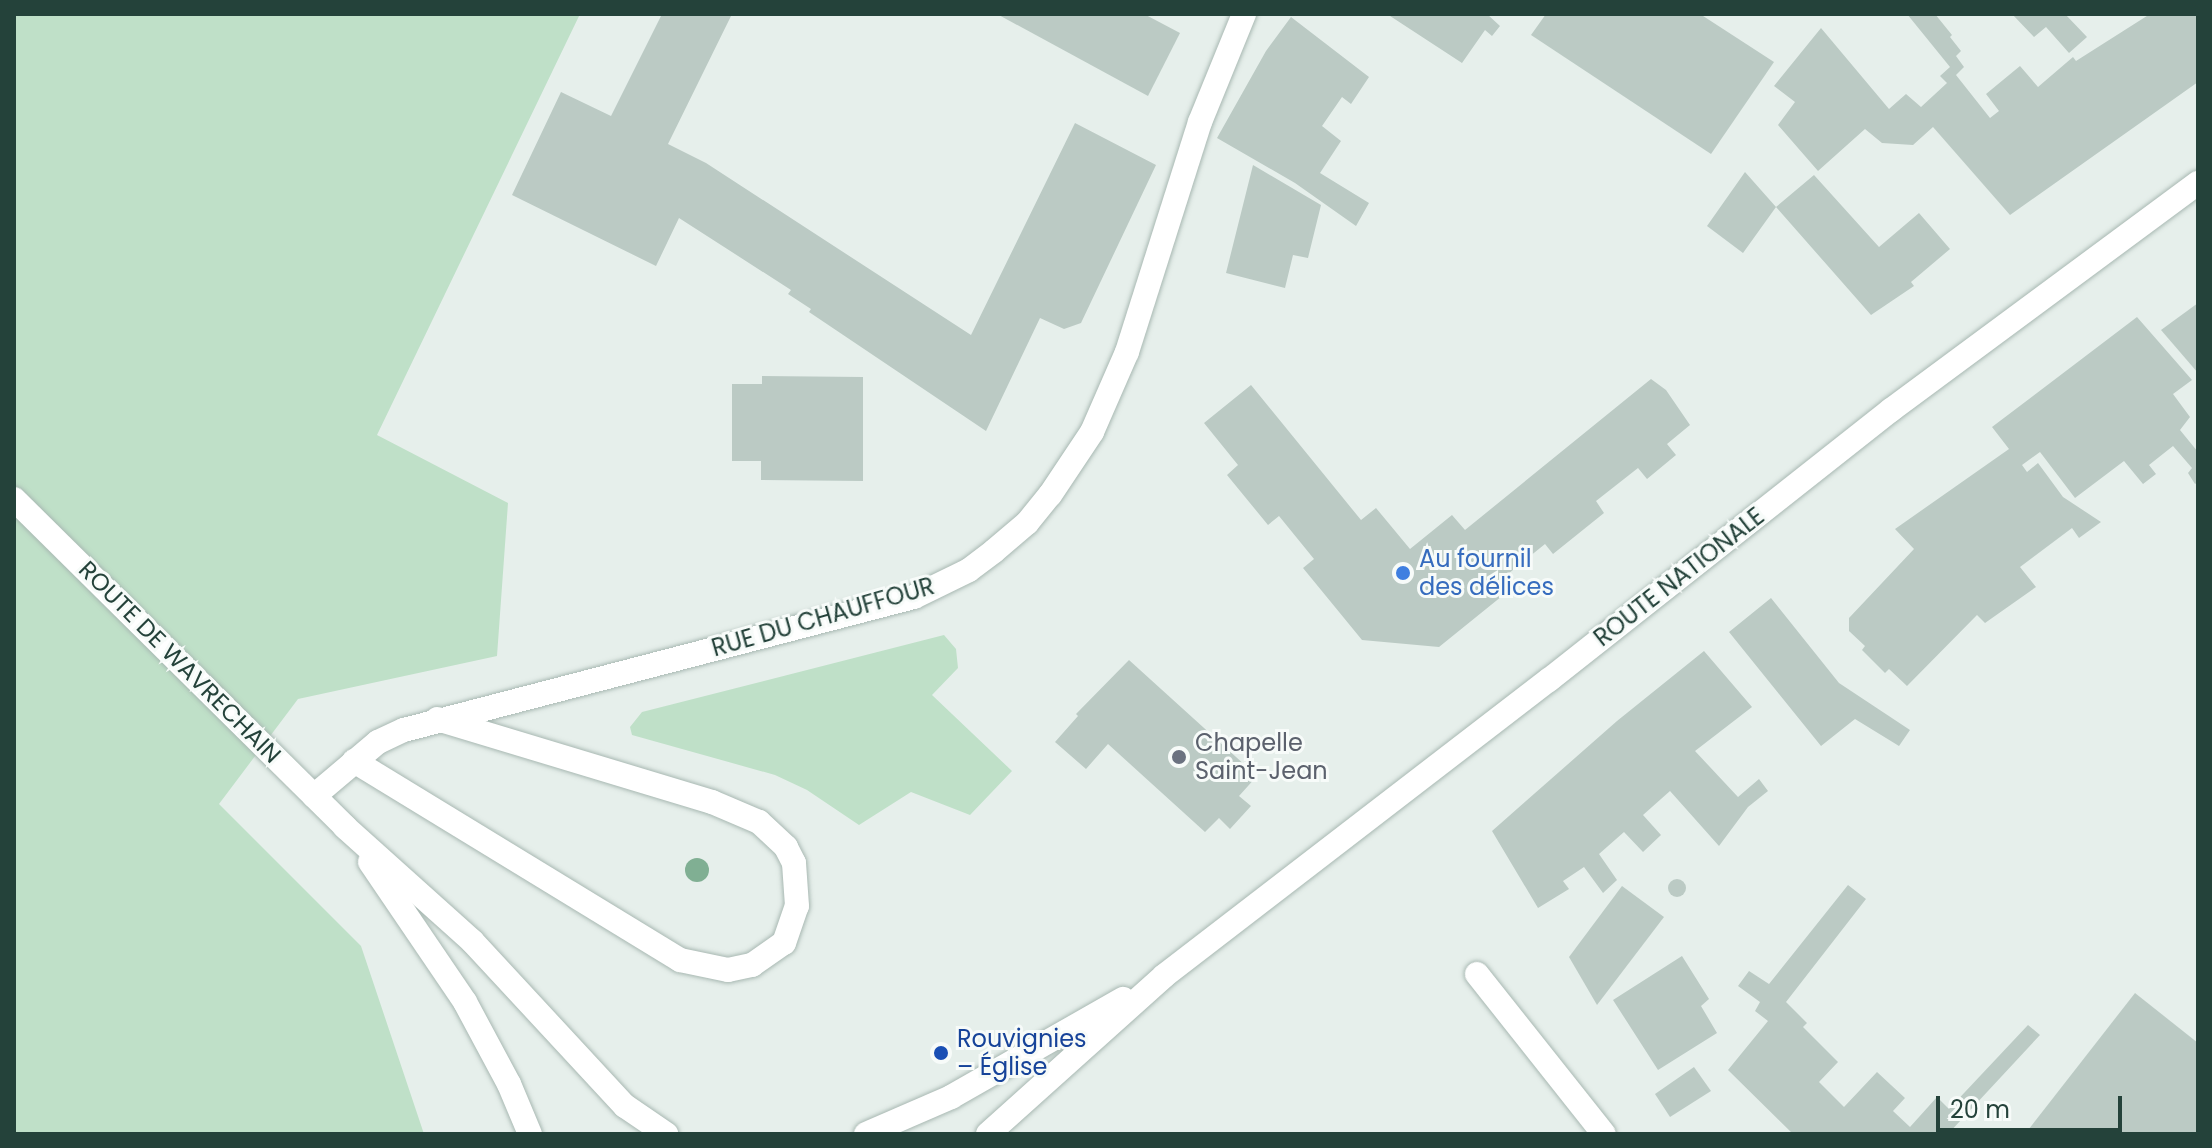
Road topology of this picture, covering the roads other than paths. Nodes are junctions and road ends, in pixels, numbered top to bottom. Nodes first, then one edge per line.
1 (1244, 14) edge
2 (2198, 183) edge
3 (14, 499) edge
4 (437, 719) junction
5 (354, 761) junction
6 (314, 796) junction
7 (345, 827) junction
8 (1477, 974) dead end
9 (1164, 976) junction
10 (530, 1134) edge
11 (666, 1134) edge
12 (866, 1134) edge
13 (988, 1134) edge
14 (1604, 1134) edge

1 - 4 main road, RUE DU CHAUFFOUR
2 - 9 main road, ROUTE NATIONALE
3 - 6 main road, ROUTE DE WAVRECHAIN
4 - 5 main road, RUE DU CHAUFFOUR
4 - 5 main road
5 - 6 main road, RUE DU CHAUFFOUR
6 - 7 main road, ROUTE DE WAVRECHAIN
7 - 10 main road, ROUTE DE WAVRECHAIN
7 - 11 main road, ROUTE DE WAVRECHAIN
8 - 14 main road
9 - 12 main road, ROUTE NATIONALE
9 - 13 main road, ROUTE NATIONALE

